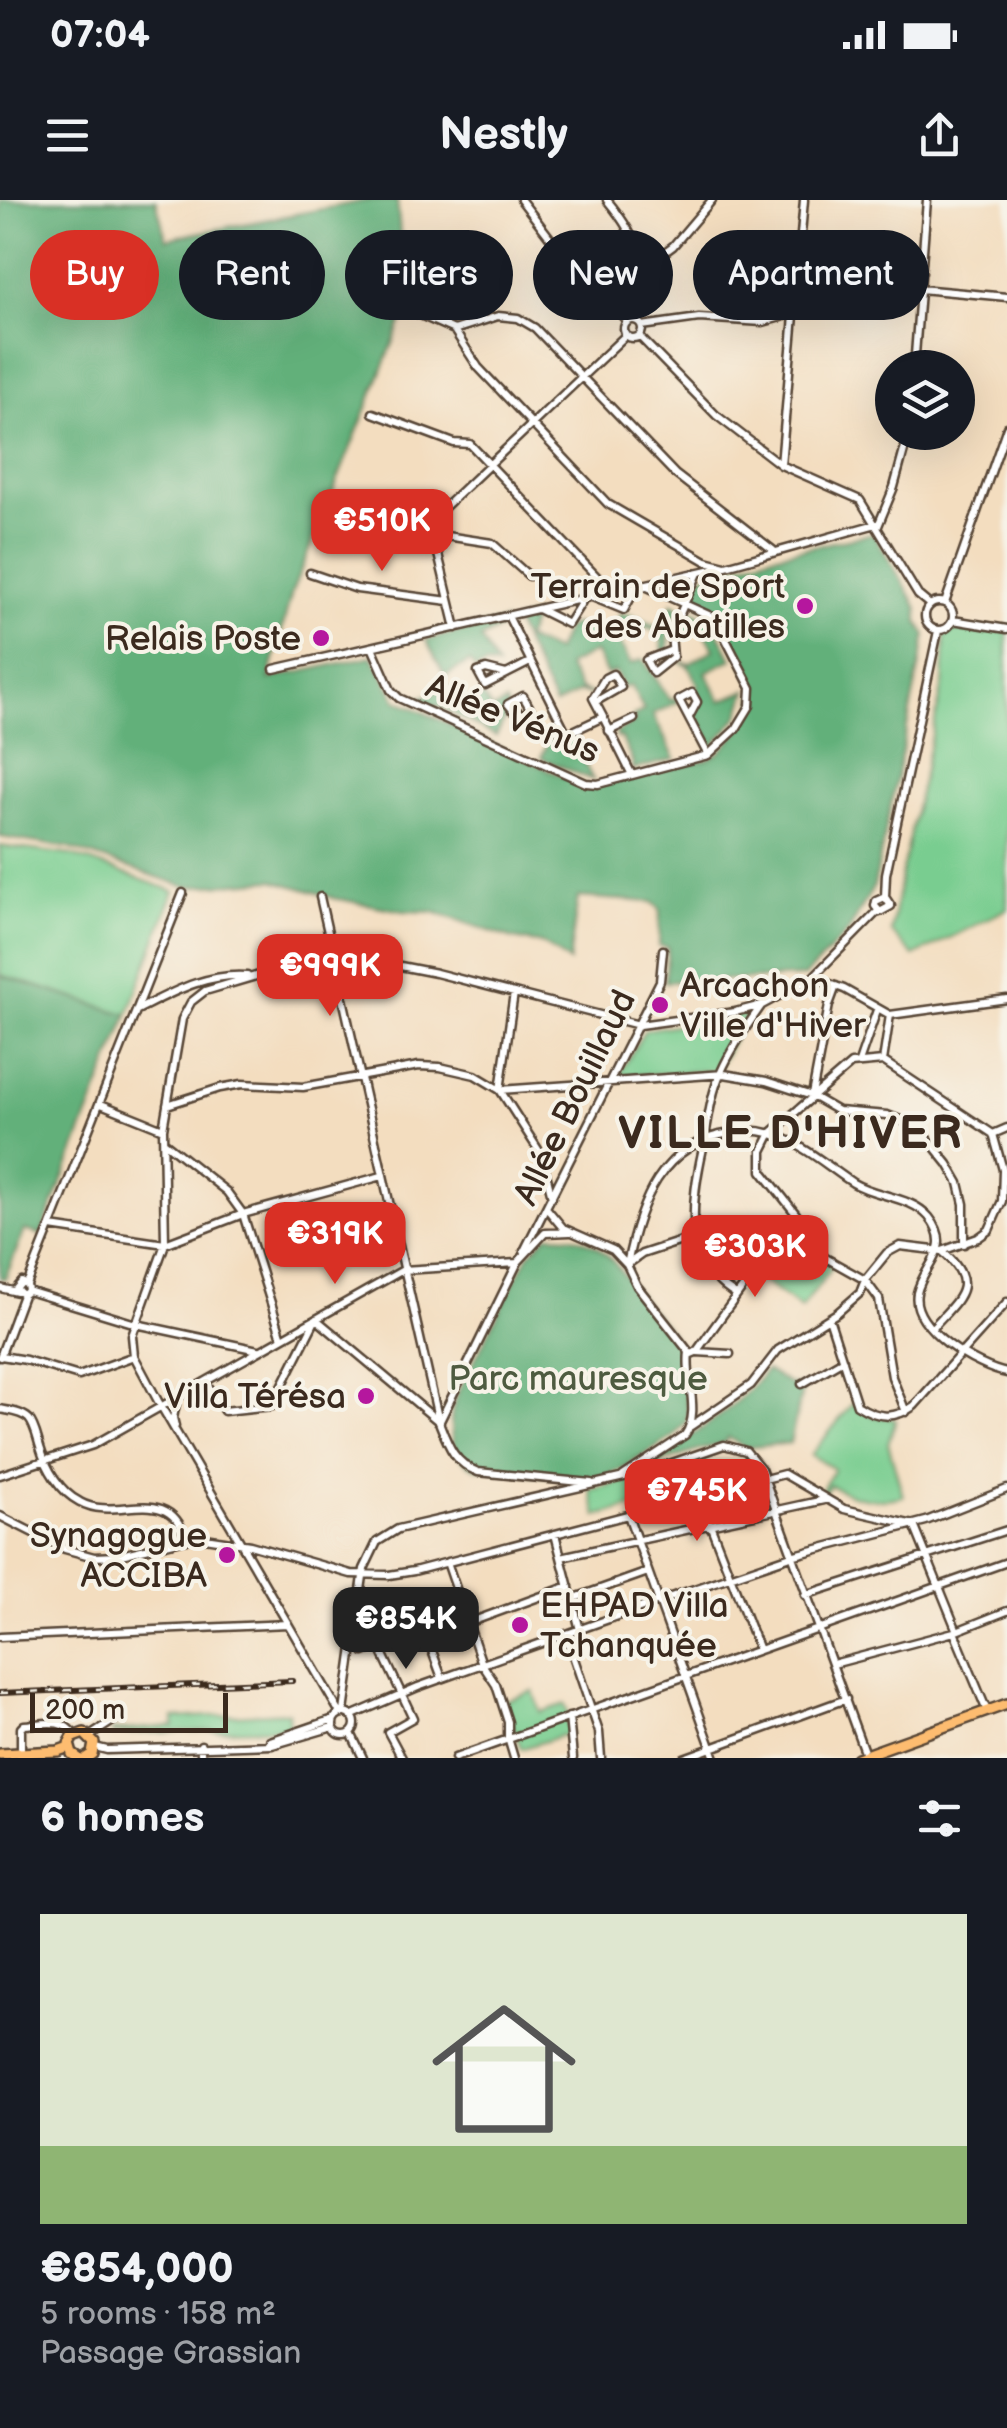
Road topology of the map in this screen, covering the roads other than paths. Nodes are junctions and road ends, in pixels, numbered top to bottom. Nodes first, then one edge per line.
1 (521, 200) edge
2 (606, 200) edge
3 (712, 200) edge
4 (804, 200) edge
5 (928, 200) edge
6 (630, 230) edge
7 (802, 230) edge
8 (926, 230) edge
9 (673, 246) edge
10 (929, 290) edge
11 (1007, 296) edge
12 (693, 318) edge
13 (431, 320) edge
14 (731, 320) edge
15 (771, 320) edge
16 (794, 320) edge
17 (918, 320) edge
18 (635, 322) junction
19 (454, 330) junction
20 (626, 334) junction
21 (639, 336) junction
22 (915, 350) edge
23 (580, 377) junction
24 (372, 414) dead end
25 (531, 424) junction
26 (1007, 427) edge
27 (904, 450) edge
28 (997, 451) junction
29 (1007, 456) edge
30 (488, 464) junction
31 (782, 465) junction
32 (372, 505) dead end
33 (877, 525) junction
34 (433, 534) junction
35 (774, 551) junction
36 (726, 566) junction
37 (699, 572) junction
38 (310, 573) dead end
39 (529, 576) dead end
40 (602, 582) dead end
41 (640, 586) junction
42 (592, 597) junction
43 (583, 599) junction
44 (450, 601) junction
45 (945, 603) junction
46 (684, 604) junction
47 (930, 605) junction
48 (538, 609) junction
49 (508, 616) junction
50 (953, 620) junction
51 (456, 628) junction
52 (1007, 629) edge
53 (938, 631) junction
54 (372, 646) junction
55 (672, 650) dead end
56 (530, 662) junction
57 (274, 669) dead end
58 (506, 674) dead end
59 (595, 702) junction
60 (689, 717) dead end
61 (603, 718) junction
62 (634, 719) dead end
63 (536, 720) dead end
64 (610, 730) junction
65 (567, 734) junction
66 (708, 754) junction
67 (632, 775) junction
68 (183, 893) dead end
69 (320, 897) dead end
70 (663, 950) dead end
71 (334, 953) junction
72 (250, 977) junction
73 (812, 978) junction
74 (836, 986) junction
75 (514, 993) junction
76 (1007, 999) edge
77 (762, 1005) junction
78 (877, 1010) junction
79 (136, 1011) junction
80 (890, 1015) junction
81 (639, 1025) junction
82 (859, 1062) junction
83 (883, 1062) junction
84 (720, 1074) junction
85 (361, 1076) junction
86 (611, 1083) junction
87 (500, 1090) junction
88 (812, 1096) junction
89 (100, 1104) junction
90 (168, 1105) junction
91 (164, 1128) junction
92 (1007, 1128) edge
93 (771, 1133) junction
94 (993, 1134) junction
95 (704, 1139) junction
96 (164, 1142) junction
97 (382, 1176) junction
98 (552, 1200) junction
99 (548, 1209) junction
100 (243, 1214) junction
101 (796, 1214) junction
102 (539, 1224) junction
103 (51, 1227) junction
104 (570, 1232) junction
105 (545, 1233) junction
106 (697, 1236) junction
107 (165, 1244) junction
108 (964, 1244) junction
109 (941, 1251) junction
110 (518, 1262) junction
111 (627, 1265) junction
112 (403, 1270) junction
113 (865, 1280) junction
114 (0, 1288) edge
115 (24, 1290) junction
116 (736, 1296) junction
117 (1007, 1302) edge
118 (830, 1318) junction
119 (316, 1319) junction
120 (136, 1324) junction
121 (932, 1328) junction
122 (282, 1338) junction
123 (259, 1350) junction
124 (960, 1353) junction
125 (693, 1354) junction
126 (730, 1354) dead end
127 (134, 1356) junction
128 (0, 1357) edge
129 (843, 1360) junction
130 (1007, 1373) edge
131 (205, 1382) junction
132 (802, 1384) dead end
133 (178, 1398) junction
134 (162, 1408) junction
135 (174, 1408) junction
136 (0, 1409) edge
137 (906, 1412) junction
138 (439, 1422) junction
139 (691, 1426) junction
140 (176, 1432) junction
141 (44, 1462) junction
142 (0, 1475) edge
143 (621, 1478) junction
144 (762, 1480) junction
145 (598, 1484) junction
146 (1007, 1488) edge
147 (698, 1496) junction
148 (825, 1500) junction
149 (774, 1511) junction
150 (628, 1515) junction
151 (0, 1516) edge
152 (884, 1518) junction
153 (709, 1524) junction
154 (914, 1525) junction
155 (1007, 1530) edge
156 (887, 1532) junction
157 (555, 1534) junction
158 (186, 1538) junction
159 (637, 1541) junction
160 (243, 1544) junction
161 (791, 1556) junction
162 (561, 1557) junction
163 (925, 1558) junction
164 (446, 1562) junction
165 (1007, 1562) edge
166 (648, 1572) junction
167 (363, 1576) junction
168 (730, 1578) junction
169 (569, 1586) junction
170 (938, 1587) junction
171 (805, 1595) junction
172 (572, 1599) junction
173 (658, 1602) junction
174 (1007, 1611) edge
175 (466, 1618) junction
176 (288, 1624) junction
177 (424, 1629) junction
178 (580, 1630) junction
179 (819, 1630) junction
180 (956, 1631) junction
181 (566, 1635) junction
182 (0, 1637) edge
183 (379, 1646) junction
184 (759, 1650) junction
185 (364, 1652) dead end
186 (482, 1664) junction
187 (833, 1664) junction
188 (685, 1677) junction
189 (442, 1678) junction
190 (401, 1694) junction
191 (846, 1699) junction
192 (1007, 1704) edge
193 (592, 1710) junction
194 (986, 1711) junction
195 (341, 1717) junction
196 (569, 1718) junction
197 (116, 1719) dead end
198 (351, 1733) junction
199 (75, 1736) junction
200 (508, 1738) junction
201 (93, 1742) junction
202 (201, 1746) junction
203 (69, 1748) junction
204 (711, 1748) junction
205 (21, 1752) junction
206 (0, 1754) edge
207 (863, 1757) edge
208 (82, 1758) edge
209 (202, 1758) edge
210 (364, 1758) edge
211 (402, 1758) edge
212 (455, 1758) edge
213 (514, 1758) edge
214 (573, 1758) edge
215 (601, 1758) edge
216 (684, 1758) edge
217 (715, 1758) edge

1 - 18 street
2 - 6 street
3 - 9 street
4 - 7 street
5 - 8 street
10 - 11 street
12 - 18 street
13 - 19 street
14 - 15 street
16 - 31 street
17 - 22 street
18 - 20 street
18 - 21 street
19 - 23 street
19 - 25 street
20 - 21 street
20 - 23 street
21 - 31 street
23 - 25 street
23 - 35 street
24 - 30 street
25 - 30 street
25 - 36 street
26 - 28 street
27 - 33 street
28 - 29 street
28 - 45 street
30 - 34 street
30 - 40 street
31 - 33 street
32 - 34 street
33 - 35 street
33 - 47 street
34 - 39 street
34 - 44 street
35 - 36 street
36 - 37 street
37 - 41 street
37 - 46 street
38 - 44 street
41 - 42 street
41 - 42 street
41 - 46 street
42 - 43 street
43 - 48 street
43 - 48 street
44 - 51 street
45 - 47 street
45 - 50 street
46 - 55 street
46 - 66 street
47 - 53 street
48 - 49 street
49 - 51 street
49 - 56 street
50 - 52 street
50 - 53 street
51 - 54 street
53 - 73 street
54 - 57 street
54 - 67 street, Allée Vénus
56 - 58 street
56 - 65 street
59 - 59 street
59 - 61 street
60 - 66 street
61 - 64 street
61 - 65 street
62 - 64 street
63 - 65 street
64 - 67 street
66 - 67 street, Allée Vénus
68 - 79 street
69 - 71 street
70 - 81 street, Allée Bouillaud
71 - 72 street
71 - 75 street
71 - 85 street
72 - 79 street
72 - 90 street
73 - 74 street
73 - 77 street
74 - 78 street
74 - 88 street
75 - 81 street
75 - 87 street
76 - 80 street
77 - 81 street
77 - 84 street
78 - 80 street
78 - 82 street
79 - 89 street
80 - 83 street
81 - 86 street, Allée Bouillaud
82 - 83 street
82 - 88 street
83 - 94 street
84 - 86 street
84 - 88 street
84 - 95 street
85 - 87 street
85 - 90 street
85 - 97 street
86 - 87 street
86 - 98 street, Allée Bouillaud
87 - 98 street
88 - 93 street
88 - 108 street
89 - 91 street
89 - 103 street
90 - 91 street
91 - 96 street
92 - 94 street
93 - 95 street
93 - 101 street
93 - 109 street
94 - 108 street
95 - 106 street
95 - 111 street
96 - 100 street
96 - 107 street
97 - 100 street
97 - 112 street
98 - 99 street, Allée Bouillaud
99 - 102 street, Allée Bouillaud
99 - 104 street
100 - 107 street
100 - 122 street
101 - 113 street
101 - 116 street
102 - 105 street
102 - 110 street, Allée Bouillaud
103 - 107 street
103 - 115 street
104 - 105 street
104 - 111 street
105 - 110 street
106 - 111 street
106 - 116 street
107 - 120 street
108 - 109 street
109 - 113 street
109 - 121 street
109 - 121 street
110 - 112 street
110 - 138 street
111 - 125 street
112 - 119 street
112 - 138 street
113 - 118 street
113 - 137 street
114 - 115 street
115 - 120 street
115 - 128 street
116 - 125 street
117 - 124 street
118 - 129 street
118 - 139 street
119 - 122 street
119 - 131 street
119 - 138 street
120 - 123 street
120 - 127 street
121 - 124 street
122 - 123 street
123 - 131 street
124 - 130 street
124 - 137 street
125 - 126 street
125 - 139 street
127 - 128 street
127 - 134 street
129 - 132 street
129 - 137 street
131 - 133 street
133 - 134 street
133 - 135 street
134 - 135 street
134 - 140 street
134 - 141 street
135 - 140 street
136 - 141 street
138 - 145 street
139 - 143 street
140 - 160 street
141 - 142 street
141 - 158 street
143 - 144 street
143 - 145 street
144 - 147 street
144 - 148 street
144 - 149 street
145 - 167 street
146 - 154 street
147 - 150 street
147 - 153 street
148 - 149 street
148 - 152 street
149 - 153 street
149 - 161 street
150 - 157 street
150 - 159 street
151 - 158 street
152 - 154 street
152 - 156 street
153 - 159 street
153 - 168 street
154 - 156 street
154 - 163 street
155 - 163 street
156 - 161 street
157 - 162 street
157 - 164 street
158 - 160 street
159 - 162 street
159 - 166 street
160 - 167 street
160 - 176 street
161 - 168 street
161 - 171 street
162 - 169 street
163 - 170 street
163 - 171 street
164 - 167 street
164 - 175 street
165 - 170 street
166 - 172 street
166 - 173 street
167 - 195 street
168 - 173 street
168 - 184 street
169 - 172 street
169 - 175 street
170 - 179 street
170 - 180 street
171 - 179 street
172 - 178 street
173 - 178 street
173 - 188 street
174 - 180 street
175 - 177 street
175 - 186 street
176 - 182 street
176 - 195 street
177 - 183 street
177 - 189 street
178 - 181 street
179 - 184 street
179 - 187 street
180 - 187 street
180 - 194 street
181 - 186 street
181 - 193 street
183 - 185 street
183 - 190 street
184 - 188 street
186 - 189 street
186 - 200 street
187 - 191 street
188 - 193 street
188 - 204 street
189 - 190 street
190 - 195 street
190 - 211 street
191 - 204 street
191 - 207 street
192 - 194 main road
193 - 196 street
193 - 215 street
194 - 207 main road
195 - 198 street
195 - 198 street
195 - 202 street
196 - 200 street
196 - 214 street
197 - 201 street
198 - 210 street
199 - 201 main road
199 - 203 main road
199 - 205 street
200 - 212 street
200 - 213 street
201 - 202 street
201 - 208 main road
202 - 209 street
203 - 205 main road
203 - 208 main road
204 - 216 street
204 - 217 street
205 - 206 main road

